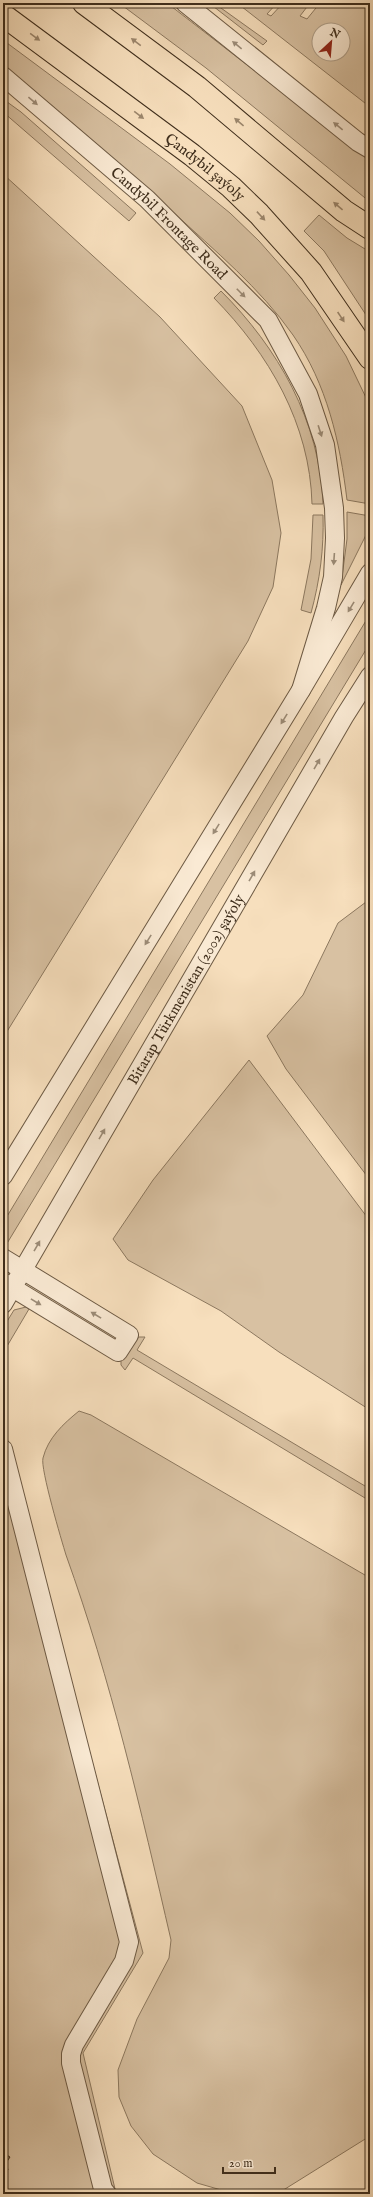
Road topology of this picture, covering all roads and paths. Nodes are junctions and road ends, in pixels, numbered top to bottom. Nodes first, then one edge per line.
1 (84, 3) edge
2 (185, 3) edge
3 (3, 15) edge
4 (3, 76) edge
5 (370, 149) edge
6 (370, 228) edge
7 (370, 358) edge
8 (370, 574) edge
9 (370, 676) edge
10 (301, 690) junction
11 (370, 695) edge
12 (344, 718) junction
13 (3, 1176) edge
14 (3, 1258) edge
15 (23, 1270) junction
16 (8, 1285) edge
17 (3, 1304) edge
18 (3, 1449) edge
19 (107, 2194) edge

6 -> 1 main road
5 -> 2 street
3 -> 7 main road, Çandybil şaýoly
4 -> 10 street, Candybil Frontage Road
8 -> 10 street
9 - 12 street, Bitarap Türkmenistan (2002) şaýoly
10 -> 13 street
11 - 12 street
15 -> 12 street, Bitarap Türkmenistan (2002) şaýoly
14 - 15 street
15 - 16 street, Bitarap Türkmenistan (2002) şaýoly
16 -> 15 street
16 - 17 street, Bitarap Türkmenistan (2002) şaýoly
18 - 19 street

